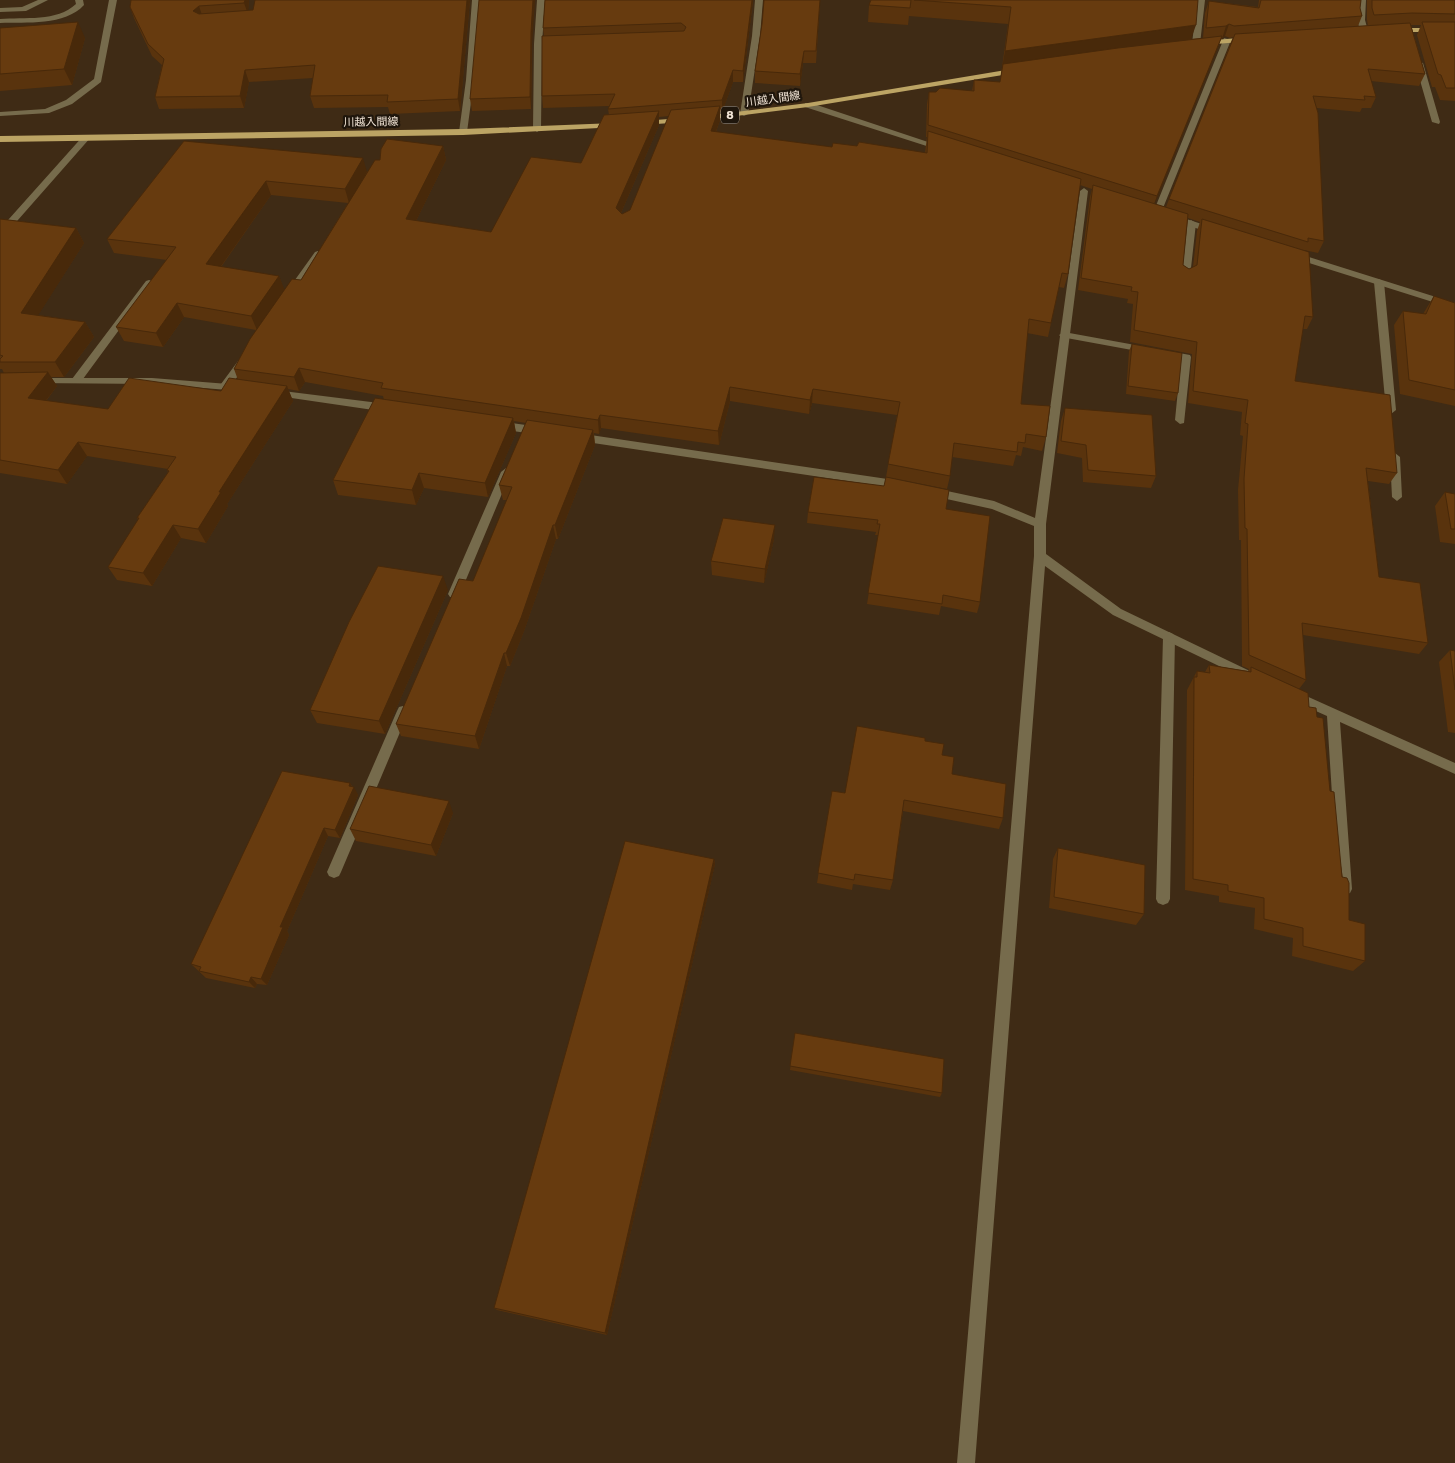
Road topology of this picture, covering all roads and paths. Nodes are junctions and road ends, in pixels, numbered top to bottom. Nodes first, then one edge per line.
1 (44, 0) edge
2 (79, 0) edge
3 (113, 0) edge
4 (476, 0) edge
5 (541, 0) edge
6 (758, 0) edge
7 (1201, 0) edge
8 (1362, 0) edge
9 (0, 10) edge
10 (0, 20) edge
11 (1409, 29) junction
12 (1391, 30) edge
13 (1455, 30) edge
14 (1368, 31) joint
15 (1354, 32) edge
16 (1256, 38) edge
17 (1412, 38) edge
18 (1227, 40) junction
19 (538, 44) junction
20 (547, 44) edge
21 (1196, 44) junction
22 (1186, 46) edge
23 (1417, 57) edge
24 (1025, 69) edge
25 (808, 105) junction
26 (0, 114) edge
27 (744, 114) junction
28 (696, 119) edge
29 (686, 120) edge
30 (1436, 122) dead end
31 (621, 124) edge
32 (630, 124) edge
33 (537, 129) junction
34 (463, 132) junction
35 (86, 137) junction
36 (0, 139) edge
37 (953, 151) edge
38 (1084, 191) edge
39 (1191, 223) junction
40 (0, 235) edge
41 (1228, 235) edge
42 (325, 244) edge
43 (1285, 253) edge
44 (1185, 277) edge
45 (149, 282) edge
46 (1379, 282) junction
47 (286, 299) edge
48 (1455, 306) edge
49 (1064, 335) junction
50 (253, 347) edge
51 (26, 381) edge
52 (76, 381) junction
53 (225, 386) junction
54 (400, 410) edge
55 (1180, 420) dead end
56 (1392, 421) edge
57 (487, 423) edge
58 (1394, 450) edge
59 (509, 465) edge
60 (1397, 497) dead end
61 (1040, 524) junction
62 (1040, 556) junction
63 (447, 610) edge
64 (1169, 637) junction
65 (1264, 682) edge
66 (1281, 690) edge
67 (408, 700) edge
68 (1333, 713) junction
69 (1455, 768) edge
70 (334, 872) dead end
71 (1345, 889) edge
72 (1163, 899) dead end
73 (966, 1463) edge

1 - 9 street
2 - 10 street
3 - 26 street
4 - 34 street
5 - 19 street
6 - 27 street
7 - 21 street
8 - 14 street
11 - 12 main road
11 - 13 main road
11 - 17 street
14 - 15 main road
16 - 18 main road
18 - 21 main road
18 - 39 street
19 - 20 street
19 - 33 street
21 - 22 main road
23 - 30 street
24 - 25 main road, 川越入間線 / 8
25 - 27 main road, 川越入間線 / 8
25 - 37 street
27 - 28 main road, 川越入間線 / 8
29 - 32 main road
31 - 33 main road, 川越入間線
33 - 34 main road, 川越入間線
34 - 35 main road, 川越入間線
35 - 36 main road, 川越入間線
35 - 40 street
38 - 49 street
39 - 41 street
39 - 44 street
42 - 47 street
43 - 46 street
45 - 52 street
46 - 48 street
46 - 56 street
49 - 55 street
49 - 61 street
50 - 53 street
51 - 52 street
52 - 53 street
53 - 54 street
57 - 61 street
58 - 60 street
59 - 63 street
61 - 62 street
62 - 64 street
62 - 73 street
64 - 65 street
64 - 72 street
66 - 68 street
67 - 70 street
68 - 69 street
68 - 71 street

